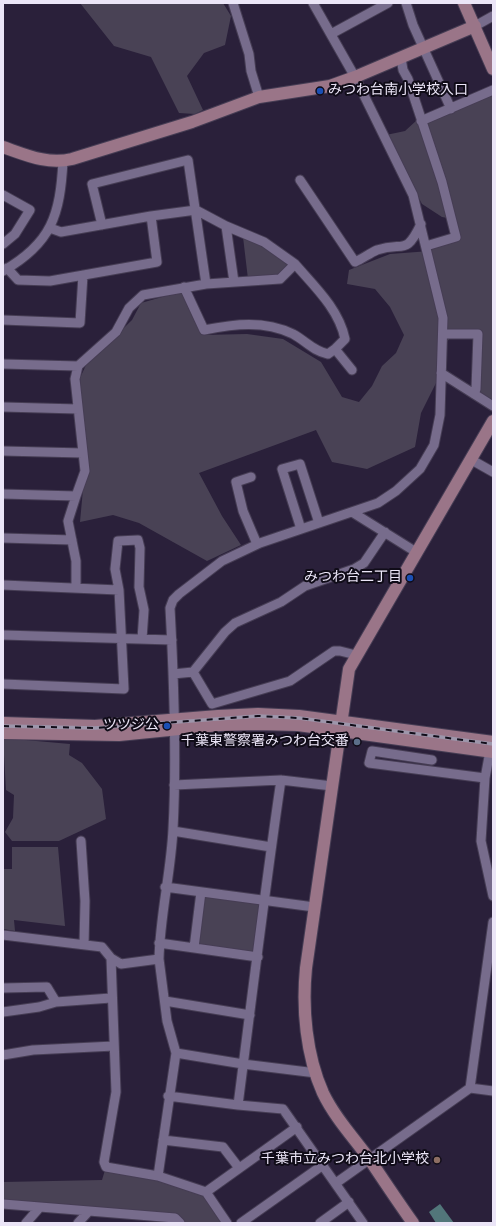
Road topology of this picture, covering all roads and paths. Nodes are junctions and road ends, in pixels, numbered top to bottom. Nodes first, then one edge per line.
1 (233, 3) edge
2 (313, 3) edge
3 (388, 3) edge
4 (406, 3) edge
5 (464, 3) edge
6 (493, 16) edge
7 (475, 26) junction
8 (331, 34) junction
9 (424, 48) junction
10 (401, 58) junction
11 (493, 69) edge
12 (355, 77) junction
13 (493, 90) edge
14 (259, 97) junction
15 (451, 108) junction
16 (421, 121) junction
17 (3, 147) edge
18 (63, 161) junction
19 (300, 180) dead end
20 (3, 196) edge
21 (196, 210) junction
22 (151, 216) junction
23 (421, 224) junction
24 (102, 225) junction
25 (226, 226) junction
26 (50, 228) junction
27 (3, 244) edge
28 (426, 246) junction
29 (295, 264) junction
30 (5, 270) edge
31 (83, 275) junction
32 (234, 282) junction
33 (206, 284) junction
34 (184, 287) junction
35 (3, 320) edge
36 (444, 334) junction
37 (335, 349) junction
38 (3, 364) edge
39 (78, 366) junction
40 (352, 370) dead end
41 (441, 373) junction
42 (474, 394) junction
43 (493, 406) edge
44 (3, 408) edge
45 (78, 409) junction
46 (493, 421) edge
47 (3, 451) edge
48 (83, 453) junction
49 (470, 459) junction
50 (493, 472) edge
51 (251, 477) dead end
52 (3, 494) edge
53 (76, 496) junction
54 (352, 512) junction
55 (319, 523) junction
56 (301, 529) junction
57 (385, 532) junction
58 (3, 538) edge
59 (72, 540) junction
60 (257, 544) junction
61 (416, 552) junction
62 (3, 585) edge
63 (76, 588) junction
64 (119, 590) junction
65 (3, 635) edge
66 (122, 639) junction
67 (142, 639) junction
68 (172, 640) junction
69 (356, 655) junction
70 (193, 672) junction
71 (173, 674) junction
72 (3, 684) edge
73 (3, 723) edge
74 (174, 725) junction
75 (340, 725) junction
76 (3, 733) edge
77 (492, 748) edge
78 (432, 760) dead end
79 (486, 778) junction
80 (281, 780) junction
81 (174, 785) junction
82 (332, 786) junction
83 (173, 831) junction
84 (81, 841) dead end
85 (271, 847) junction
86 (165, 887) junction
87 (202, 892) junction
88 (493, 896) edge
89 (263, 901) junction
90 (314, 907) junction
91 (493, 922) edge
92 (3, 935) edge
93 (159, 943) junction
94 (84, 945) junction
95 (194, 948) junction
96 (111, 958) junction
97 (258, 958) junction
98 (159, 959) junction
99 (3, 988) edge
100 (111, 998) junction
101 (165, 1001) junction
102 (56, 1002) junction
103 (3, 1012) edge
104 (250, 1015) junction
105 (114, 1046) junction
106 (176, 1053) junction
107 (3, 1056) edge
108 (243, 1064) junction
109 (316, 1073) junction
110 (470, 1088) junction
111 (493, 1091) edge
112 (168, 1096) junction
113 (238, 1105) junction
114 (296, 1127) junction
115 (163, 1140) junction
116 (369, 1160) junction
117 (323, 1165) junction
118 (239, 1168) junction
119 (158, 1176) junction
120 (336, 1183) junction
121 (206, 1192) junction
122 (349, 1202) junction
123 (3, 1204) edge
124 (40, 1207) junction
125 (88, 1212) junction
126 (136, 1219) edge
127 (26, 1223) edge
128 (78, 1223) edge
129 (180, 1223) edge
130 (227, 1223) edge
131 (241, 1223) edge
132 (320, 1223) edge
133 (364, 1223) edge
134 (413, 1223) edge

1 - 14 street
2 - 8 street
3 - 8 street
4 - 9 street
5 - 7 street
6 - 7 street
7 - 9 street
7 - 11 street
8 - 12 street
9 - 10 street
9 - 15 street
10 - 12 street
10 - 16 street
12 - 14 street
12 - 23 street
13 - 15 street
14 - 18 street
15 - 16 street
16 - 28 street
17 - 18 street
18 - 26 street
19 - 23 street
20 - 27 street
21 - 22 street
21 - 24 street
21 - 25 street
21 - 33 street
22 - 24 street
22 - 31 street
23 - 28 street
24 - 26 street
25 - 29 street
25 - 32 street
26 - 30 street
28 - 36 street
29 - 32 street
29 - 37 street
30 - 31 street
31 - 35 street
32 - 33 street
33 - 34 street
34 - 37 street
34 - 39 street
36 - 41 street
36 - 42 street
37 - 40 street
38 - 39 street
39 - 45 street
41 - 42 street
41 - 54 street
42 - 43 street
44 - 45 street
45 - 48 street
46 - 49 street
47 - 48 street
48 - 53 street
49 - 50 street
49 - 61 street
51 - 60 street
52 - 53 street
53 - 59 street
54 - 55 street
54 - 57 street
55 - 56 street
55 - 56 street
56 - 60 street
57 - 61 street
57 - 70 street
58 - 59 street
59 - 63 street
60 - 68 street
61 - 69 street
62 - 63 street
63 - 64 street
64 - 66 street
64 - 67 street
65 - 66 street
66 - 67 street
66 - 72 street
67 - 68 street
68 - 71 street
69 - 70 street
69 - 75 street
70 - 71 street
71 - 74 street
73 - 74 street
74 - 75 street
74 - 76 street
74 - 81 street
75 - 77 street
75 - 82 street
77 - 79 street
78 - 79 street
79 - 88 street
80 - 81 street
80 - 82 street
80 - 85 street
81 - 83 street
82 - 90 street
83 - 85 street
83 - 86 street
84 - 94 street
85 - 89 street
86 - 87 street
86 - 93 street
87 - 89 street
87 - 95 street
89 - 90 street
89 - 97 street
90 - 109 street
91 - 110 street
92 - 94 street
93 - 95 street
93 - 98 street
94 - 96 street
95 - 97 street
96 - 98 street
96 - 100 street
97 - 104 street
98 - 101 street
99 - 102 street
100 - 102 street
100 - 105 street
101 - 104 street
101 - 106 street
102 - 103 street
104 - 108 street
105 - 107 street
105 - 119 street
106 - 108 street
106 - 112 street
108 - 109 street
108 - 113 street
109 - 116 street
110 - 111 street
110 - 116 street
112 - 113 street
112 - 115 street
113 - 114 street
114 - 117 street
114 - 118 street
115 - 118 street
115 - 119 street
116 - 120 street
116 - 134 street
117 - 120 street
117 - 131 street
118 - 121 street
119 - 121 street
120 - 122 street
121 - 130 street
122 - 132 street
122 - 133 street
123 - 124 street
124 - 125 street
124 - 127 street
125 - 126 street
125 - 128 street
126 - 129 street

